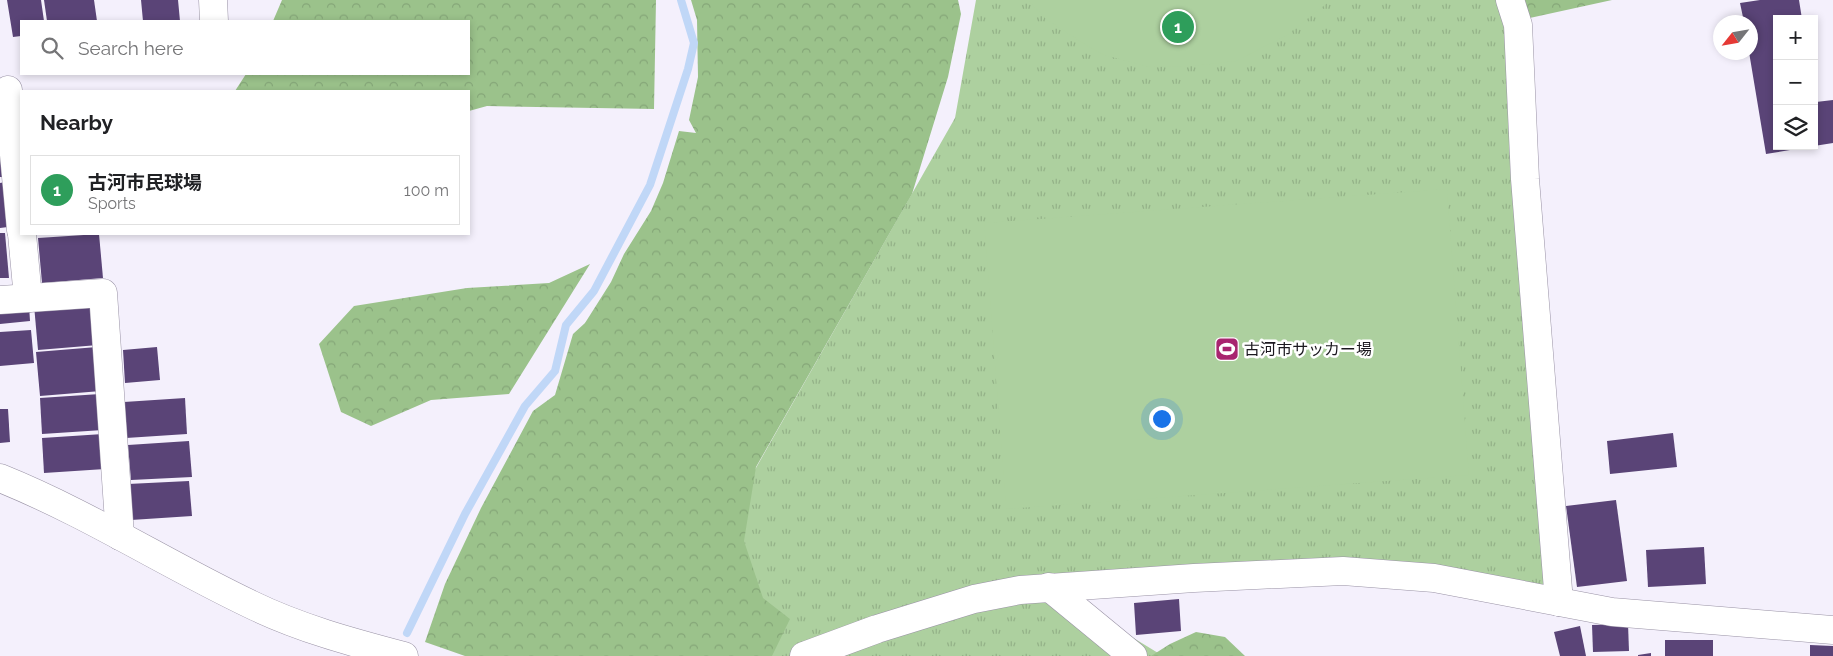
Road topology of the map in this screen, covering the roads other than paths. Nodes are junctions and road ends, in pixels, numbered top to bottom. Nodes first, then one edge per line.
1 (213, 0) edge
2 (1510, 0) edge
3 (214, 20) edge
4 (8, 90) dead end
5 (20, 219) edge
6 (22, 235) edge
7 (28, 298) junction
8 (0, 300) edge
9 (0, 478) edge
10 (120, 536) junction
11 (1050, 587) junction
12 (1559, 602) junction
13 (1833, 630) edge
14 (404, 656) edge
15 (804, 656) edge
16 (1133, 656) edge

1 - 3 street
2 - 12 street
4 - 5 street
6 - 7 street
7 - 8 street
7 - 10 street
9 - 10 street
10 - 14 street
11 - 12 street
11 - 15 street
11 - 16 street
12 - 13 street

